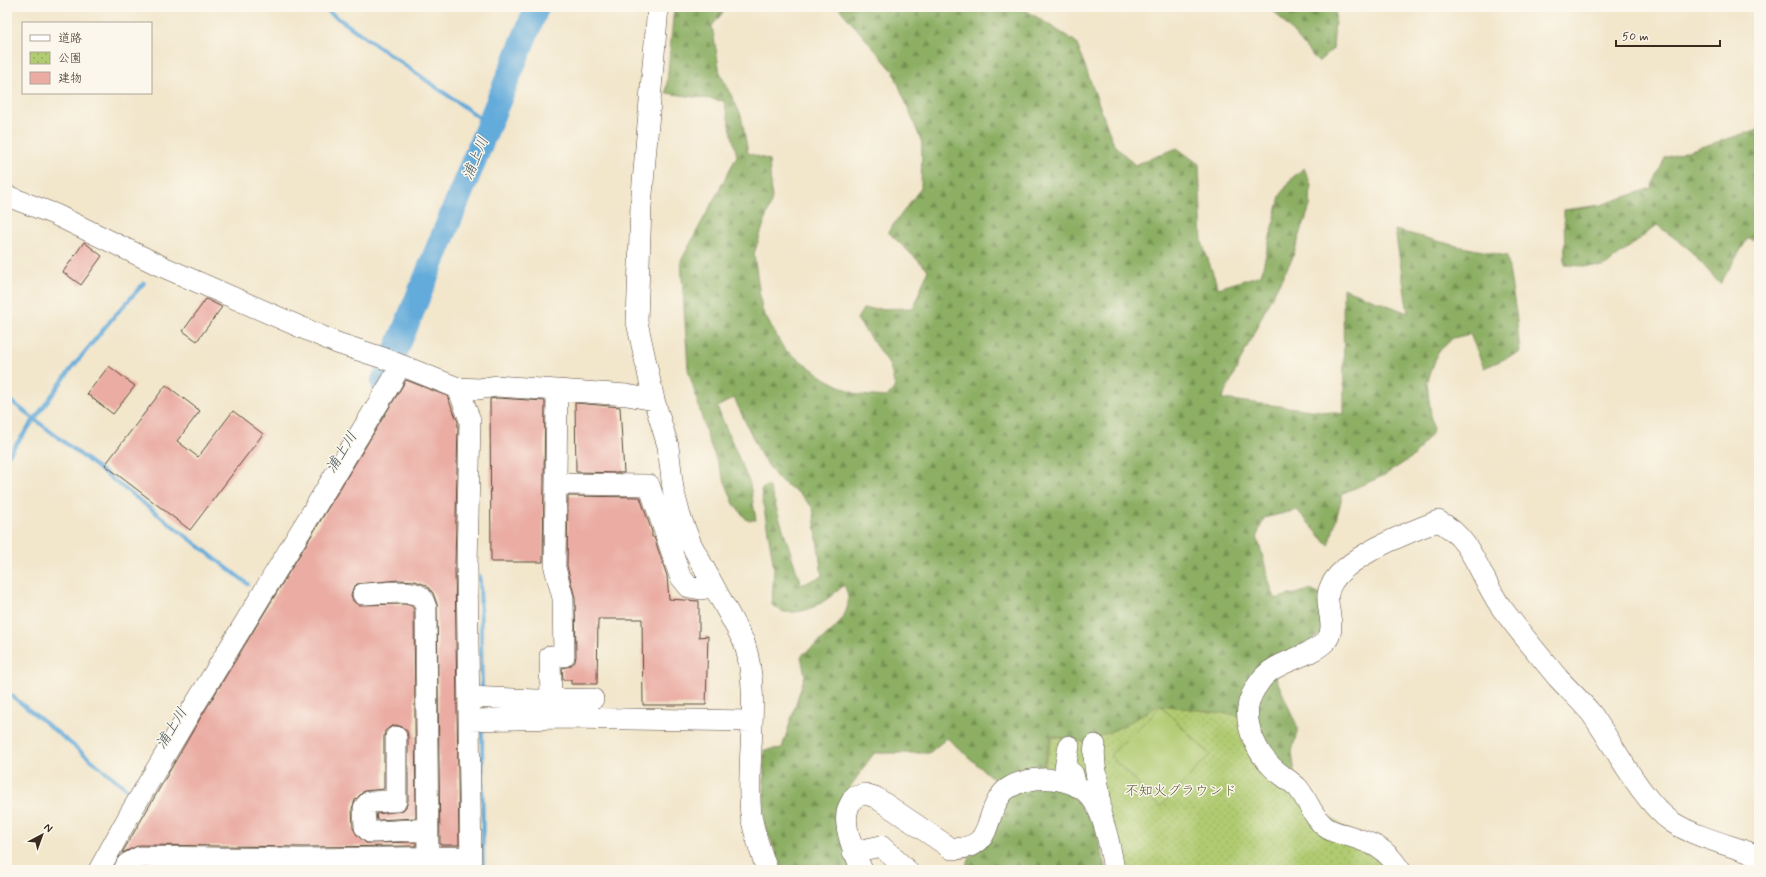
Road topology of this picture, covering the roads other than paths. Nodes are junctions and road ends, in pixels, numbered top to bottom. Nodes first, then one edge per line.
1 (658, 7) edge
2 (7, 196) edge
3 (393, 362) junction
4 (458, 388) junction
5 (557, 390) junction
6 (654, 400) junction
7 (556, 484) junction
8 (713, 587) junction
9 (362, 594) dead end
10 (477, 697) junction
11 (593, 699) dead end
12 (551, 700) junction
13 (478, 720) junction
14 (751, 721) junction
15 (396, 737) dead end
16 (1095, 745) dead end
17 (1069, 746) dead end
18 (1076, 786) junction
19 (1100, 815) junction
20 (428, 829) junction
21 (1759, 856) edge
22 (858, 861) edge
23 (471, 863) edge
24 (393, 864) edge
25 (428, 864) edge
26 (99, 870) edge
27 (124, 870) edge
28 (767, 870) edge
29 (908, 870) edge
30 (1114, 870) edge
31 (1400, 870) edge

1 - 6 street
2 - 3 street
3 - 4 street
3 - 26 street
4 - 5 street
4 - 10 street
5 - 6 street
5 - 7 street
6 - 8 street
7 - 8 street
7 - 12 street
8 - 14 street
9 - 20 street
10 - 12 street
10 - 13 street
11 - 12 street
13 - 14 street
13 - 23 street
14 - 28 street
15 - 20 street
16 - 19 street
17 - 18 street
18 - 19 street
18 - 22 street
19 - 30 street
20 - 25 street
21 - 31 street
22 - 29 street
23 - 25 street
24 - 25 street
24 - 27 street

